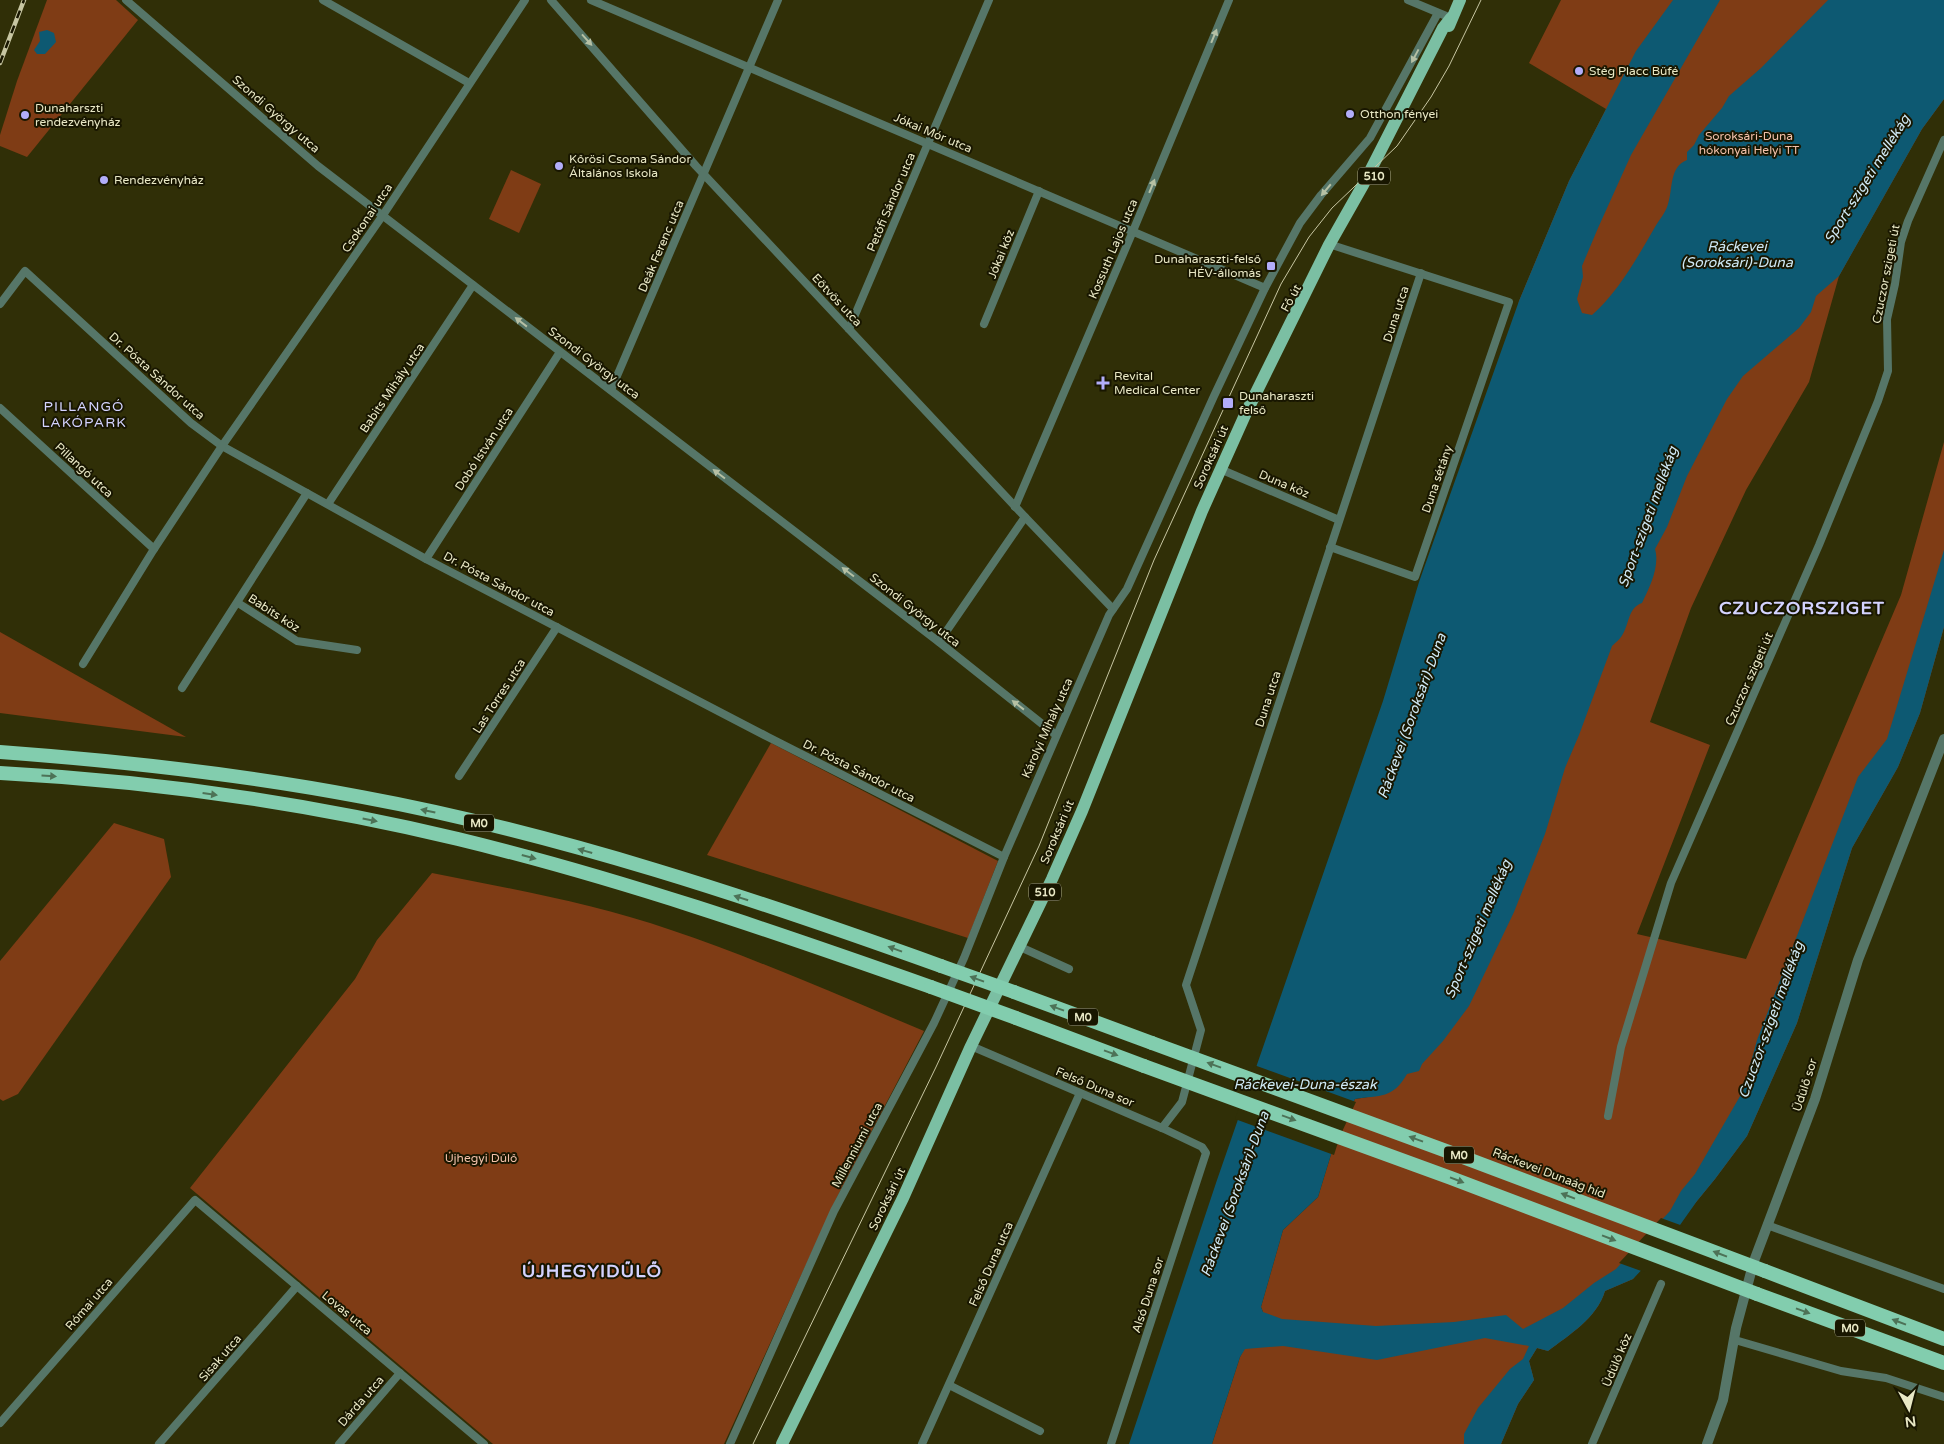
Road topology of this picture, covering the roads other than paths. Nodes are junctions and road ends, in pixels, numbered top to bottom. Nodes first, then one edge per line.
1 (126, 0) edge
2 (323, 0) edge
3 (526, 0) edge
4 (591, 0) edge
5 (778, 0) edge
6 (989, 0) edge
7 (1229, 0) edge
8 (1408, 0) edge
9 (1460, 0) edge
10 (555, 1) edge
11 (1438, 13) junction
12 (1451, 18) junction
13 (749, 67) junction
14 (469, 83) junction
15 (1944, 140) edge
16 (928, 144) junction
17 (704, 174) junction
18 (1039, 191) junction
19 (383, 215) junction
20 (1133, 231) junction
21 (1335, 246) junction
22 (1421, 273) junction
23 (474, 285) junction
24 (1265, 288) junction
25 (1509, 302) joint
26 (0, 304) edge
27 (984, 324) dead end
28 (849, 329) junction
29 (1288, 330) junction
30 (560, 352) junction
31 (611, 390) junction
32 (0, 408) edge
33 (222, 446) junction
34 (1220, 469) junction
35 (307, 493) junction
36 (328, 504) junction
37 (1015, 506) junction
38 (1024, 517) junction
39 (1339, 520) junction
40 (1330, 547) junction
41 (154, 549) junction
42 (426, 559) junction
43 (238, 603) junction
44 (1113, 609) junction
45 (557, 627) junction
46 (939, 642) junction
47 (357, 650) dead end
48 (84, 664) dead end
49 (182, 688) dead end
50 (1056, 735) junction
51 (1944, 739) edge
52 (0, 752) edge
53 (0, 773) edge
54 (459, 776) dead end
55 (1004, 857) junction
56 (1018, 946) junction
57 (1069, 969) dead end
58 (970, 1046) junction
59 (1080, 1094) junction
60 (1608, 1116) dead end
61 (1162, 1128) junction
62 (1206, 1153) joint
63 (195, 1200) joint
64 (1767, 1225) junction
65 (1662, 1284) dead end
66 (297, 1286) junction
67 (1944, 1289) edge
68 (1735, 1340) junction
69 (1944, 1340) edge
70 (1944, 1362) edge
71 (400, 1373) junction
72 (949, 1385) junction
73 (1944, 1397) edge
74 (0, 1423) edge
75 (1040, 1431) dead end
76 (159, 1444) edge
77 (338, 1444) edge
78 (484, 1444) edge
79 (730, 1444) edge
80 (782, 1444) edge
81 (922, 1444) edge
82 (1111, 1444) edge
83 (1592, 1444) edge
84 (1707, 1444) edge

1 - 19 street, Szondi György utca
2 - 14 street
3 - 14 street, Csokonai utca
4 - 13 street, Jókai Mór utca
5 - 13 street, Deák Ferenc utca
6 - 16 street, Petőfi Sándor utca
20 -> 7 street, Kossuth Lajos utca
8 - 11 street
9 - 12 main road, Fő út / 510
10 -> 17 street, Eötvös utca
11 - 12 street
11 -> 24 street
12 - 21 main road, Fő út / 510
12 - 29 main road, Fő út / 510
13 - 16 street, Jókai Mór utca
13 - 17 street, Deák Ferenc utca
14 - 19 street, Csokonai utca
15 - 60 street, Czuczor szigeti út
16 - 18 street, Jókai Mór utca
16 - 28 street, Petőfi Sándor utca
17 - 28 street, Eötvös utca
17 - 31 street, Deák Ferenc utca
18 - 20 street, Jókai Mór utca
18 - 27 street, Jókai köz
19 - 23 street, Szondi György utca
19 - 33 street, Csokonai utca
20 - 24 street, Jókai Mór utca
20 - 37 street, Kossuth Lajos utca
21 - 22 street, Duna utca
21 - 29 main road, Fő út / 510
22 - 25 street, Duna utca
22 - 39 street, Duna utca
30 -> 23 street, Szondi György utca
23 - 36 street, Babits Mihály utca
24 - 44 street
25 - 40 street, Duna sétány
26 - 33 street, Dr. Pósta Sándor utca
28 - 37 street, Eötvös utca
29 - 34 main road, Soroksári út / 510
30 - 31 street, Szondi György utca
30 - 42 street, Dobó István utca
46 -> 31 street, Szondi György utca
32 - 41 street, Pillangó utca
33 - 35 street, Dr. Pósta Sándor utca
33 - 41 street, Csokonai utca
34 - 39 street, Duna köz
34 - 56 main road, Soroksári út / 510
35 - 36 street, Dr. Pósta Sándor utca
35 - 43 street
36 - 42 street, Dr. Pósta Sándor utca
37 - 38 street, Eötvös utca
38 - 44 street, Eötvös utca
38 - 46 street
39 - 40 street, Duna utca
40 - 61 street, Duna utca
41 - 48 street, Csokonai utca
42 - 45 street, Dr. Pósta Sándor utca
43 - 47 street, Babits köz
43 - 49 street
44 - 50 street, Károlyi Mihály utca
45 - 54 street, Las Torres utca
45 - 55 street, Dr. Pósta Sándor utca
50 -> 46 street, Szondi György utca
50 - 55 street, Károlyi Mihály utca
51 - 64 street, Üdülő sor
69 -> 52 highway, Ráckevei Dunaág híd / M0, bridge
53 -> 70 highway, M0, bridge
55 - 79 street, Millenniumi utca
56 - 57 street
56 - 58 main road, Soroksári út / 510
58 - 59 street, Felső Duna sor
58 - 80 main road, Soroksári út / 510
59 - 61 street, Felső Duna sor
59 - 72 street, Felső Duna utca
61 - 62 street, Felső Duna sor
62 - 82 street, Alsó Duna sor
63 - 66 street, Lovas utca
63 - 74 street, Római utca
64 - 67 street
64 - 68 street, Üdülő sor
65 - 83 street, Üdülő köz
66 - 71 street, Lovas utca
66 - 76 street, Sisak utca
68 - 73 street
68 - 84 street, Üdülő sor
71 - 77 street, Dárda utca
71 - 78 street, Lovas utca
72 - 75 street
72 - 81 street, Felső Duna utca

